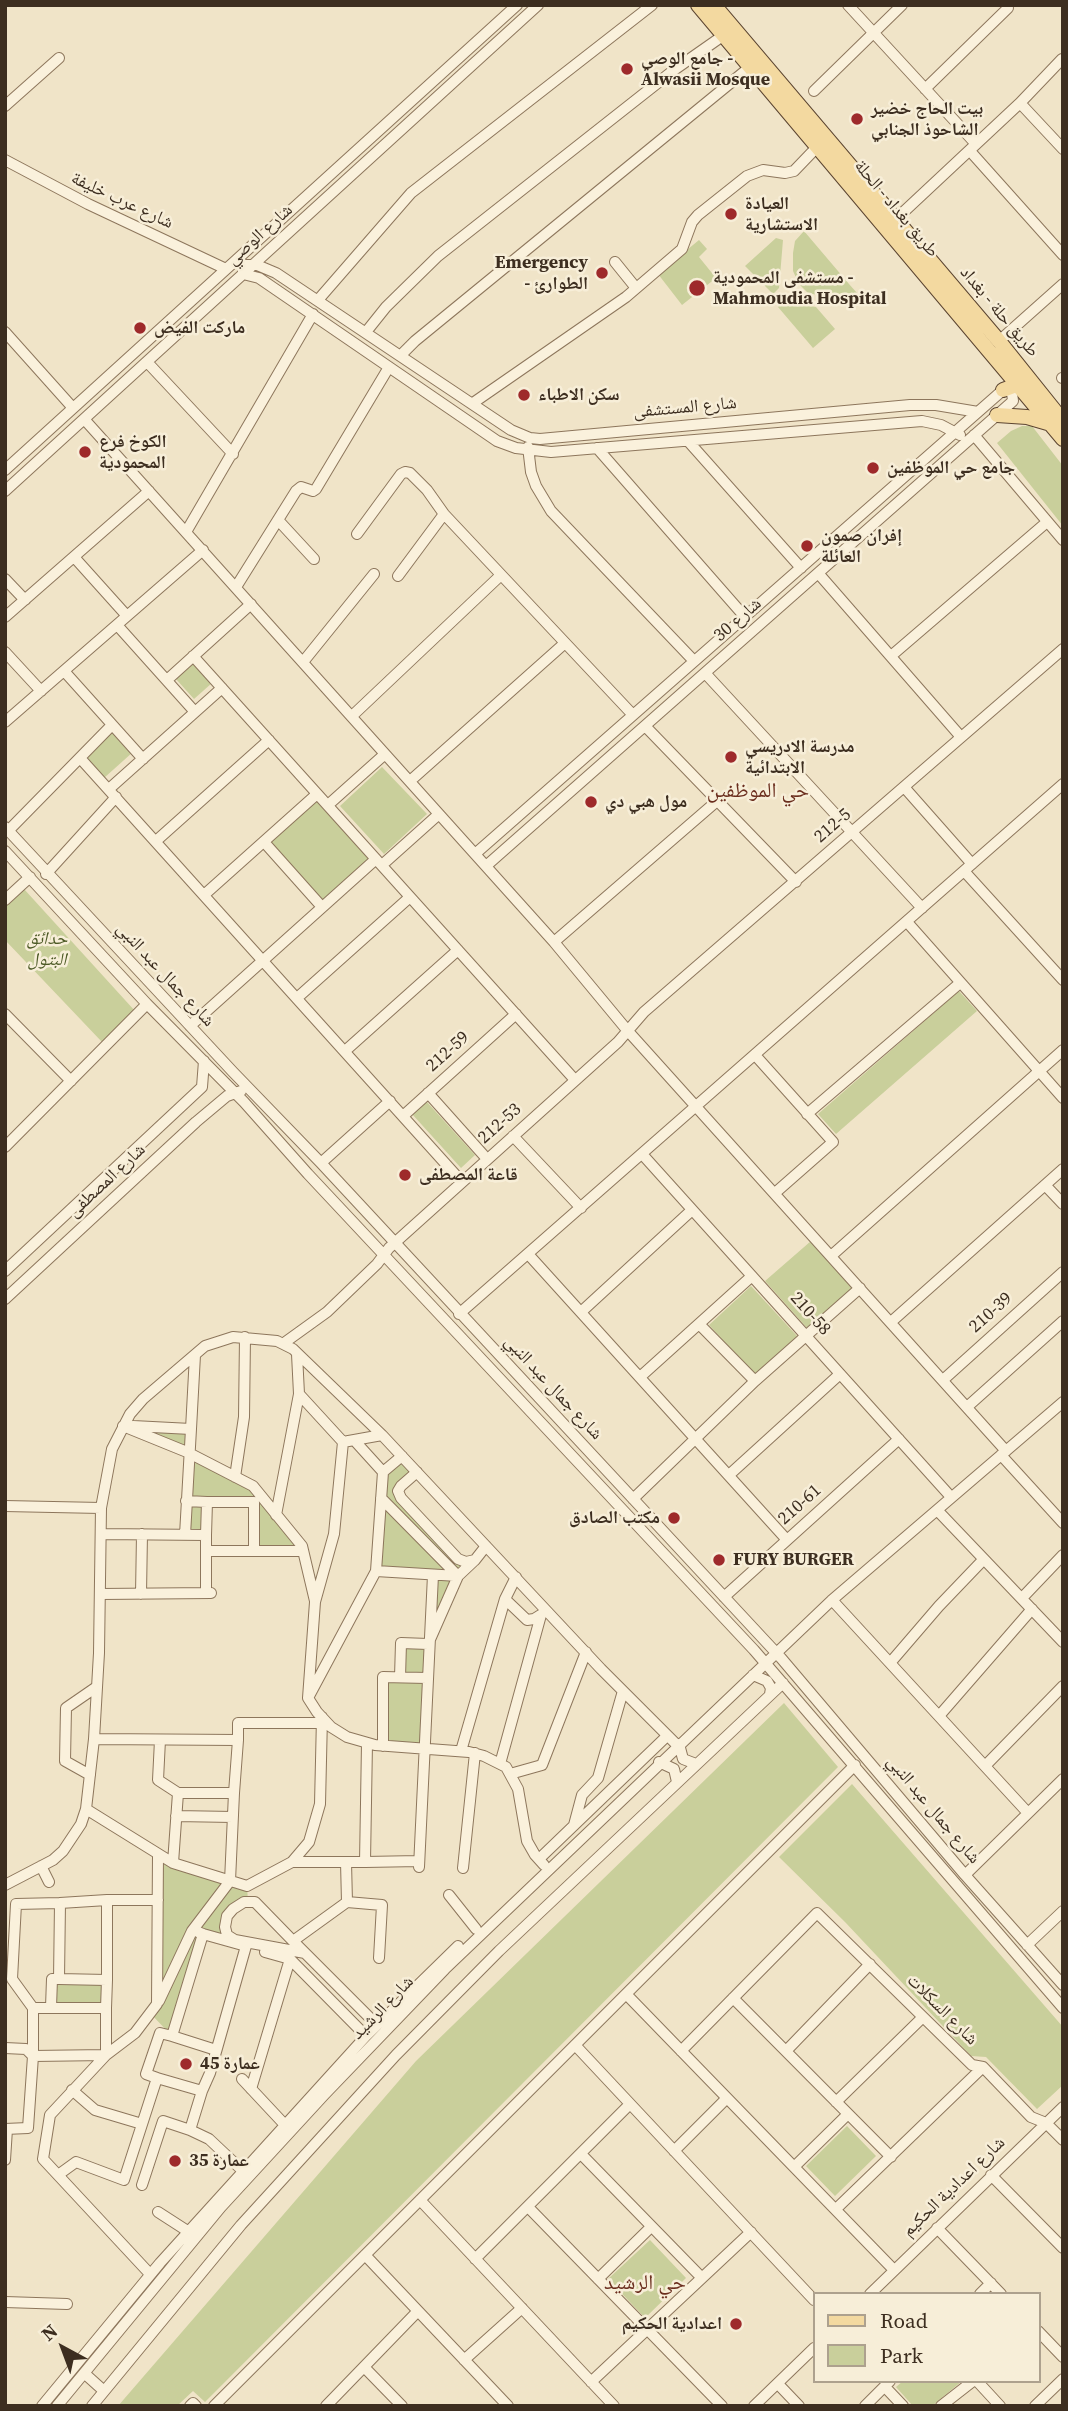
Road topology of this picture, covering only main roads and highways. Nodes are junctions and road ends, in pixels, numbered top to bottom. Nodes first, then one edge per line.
1 (698, 5) edge
2 (714, 5) edge
3 (1020, 379) junction
4 (997, 415) road end
5 (1057, 422) edge
6 (1063, 439) edge

1 - 3 main road, طريق بغداد - الحلة
2 - 3 main road, طريق حلة - بغداد
3 - 3 main road
3 - 5 main road, طريق بغداد - الحلة
4 - 5 main road
5 - 6 main road, طريق بغداد - الحلة

